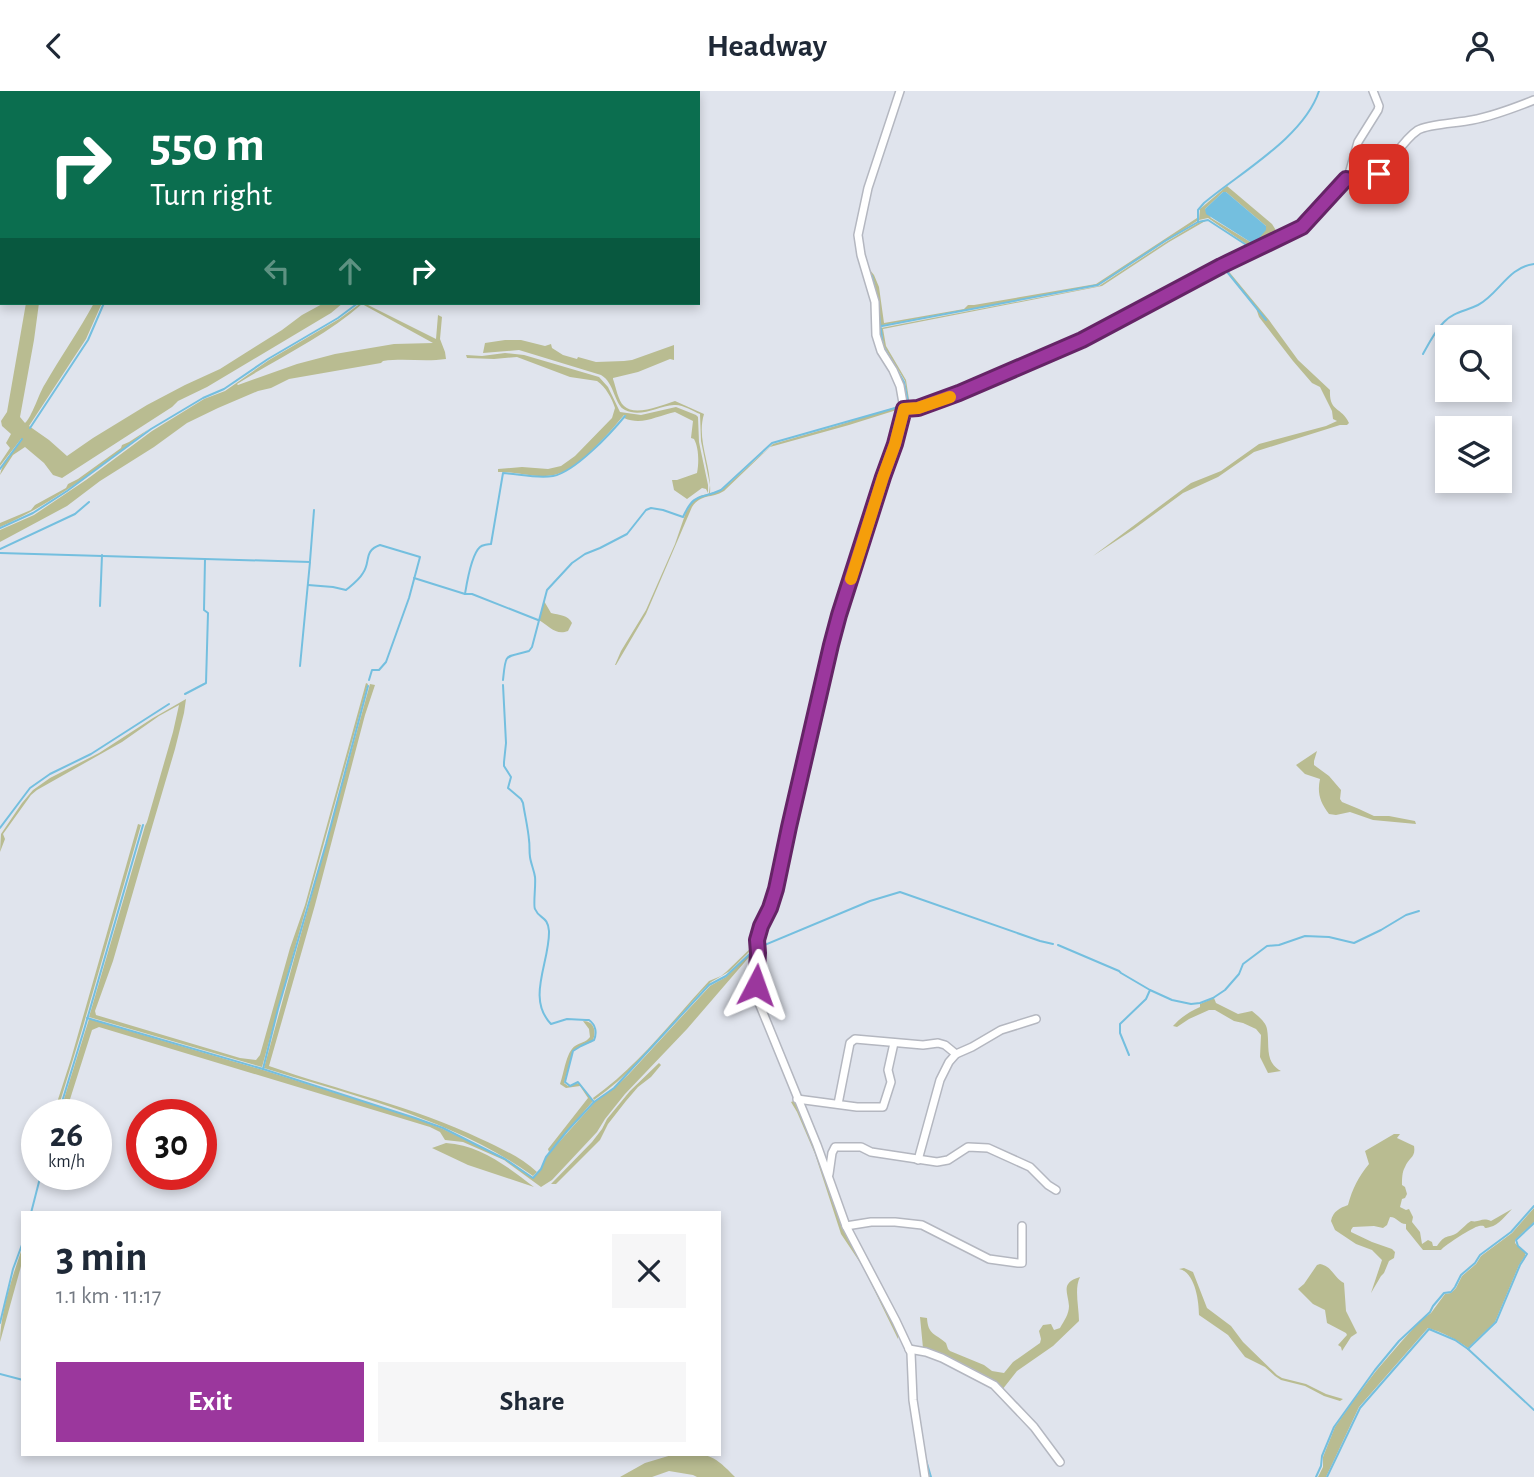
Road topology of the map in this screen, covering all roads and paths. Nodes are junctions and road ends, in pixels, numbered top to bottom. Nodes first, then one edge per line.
1 (900, 91) edge
2 (1373, 91) edge
3 (1534, 100) edge
4 (1346, 179) junction
5 (904, 409) junction
6 (1036, 1019) dead end
7 (894, 1043) junction
8 (956, 1053) junction
9 (797, 1099) junction
10 (838, 1104) junction
11 (918, 1160) junction
12 (829, 1179) junction
13 (1056, 1190) dead end
14 (846, 1226) junction
15 (1022, 1226) dead end
16 (909, 1349) junction
17 (1060, 1462) dead end
18 (925, 1477) edge

1 - 5 street
2 - 4 street
3 - 4 street
4 - 5 street
5 - 9 street
6 - 8 street
7 - 8 street
7 - 10 street
7 - 10 street
8 - 11 street
9 - 10 street
9 - 12 street
11 - 12 street
11 - 13 street
12 - 14 street
14 - 15 street
14 - 16 street
16 - 17 street
16 - 18 street

